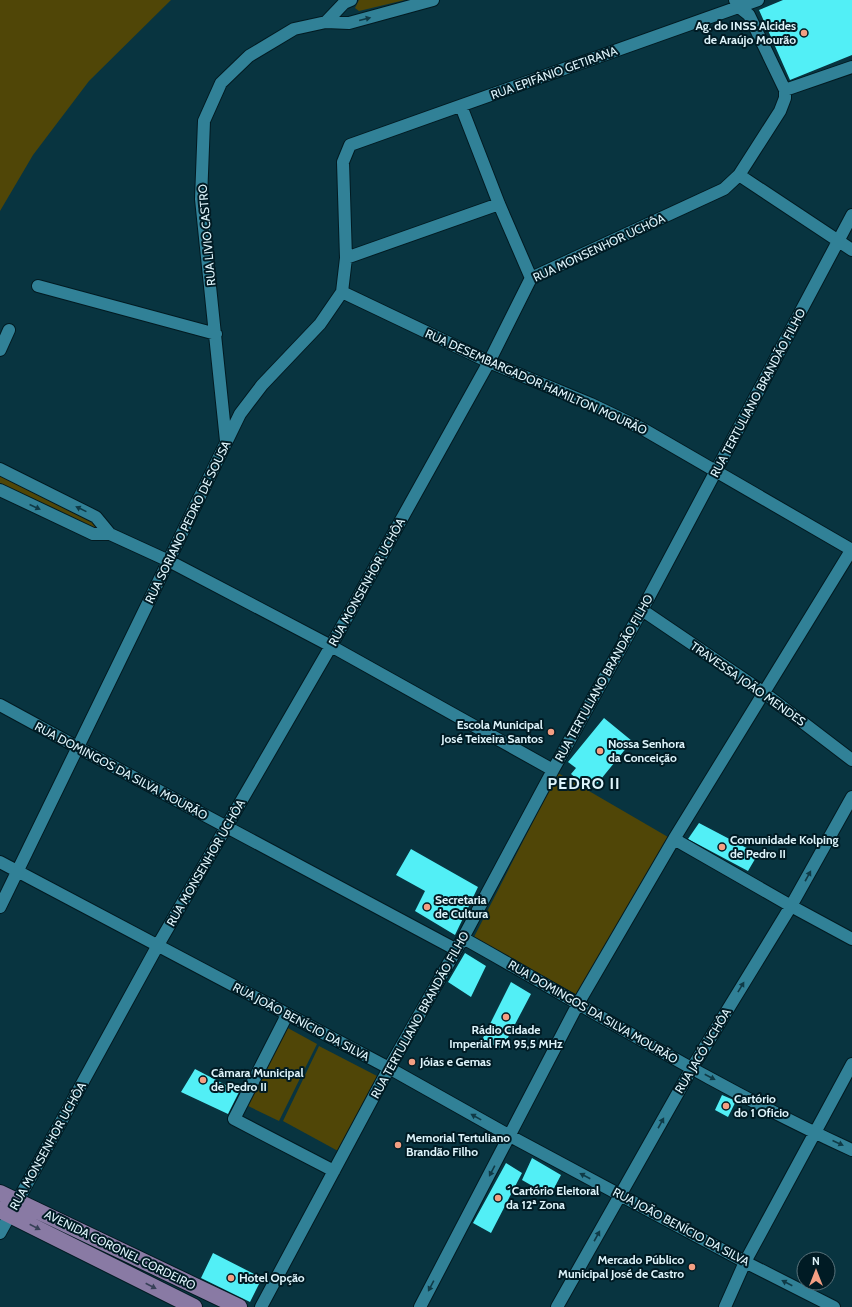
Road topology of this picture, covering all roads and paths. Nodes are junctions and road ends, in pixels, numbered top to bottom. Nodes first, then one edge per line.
1 (351, 0) edge
2 (433, 0) edge
3 (758, 0) edge
4 (737, 4) edge
5 (326, 22) junction
6 (852, 67) edge
7 (785, 90) junction
8 (461, 106) junction
9 (350, 145) joint
10 (739, 176) junction
11 (499, 204) junction
12 (852, 216) edge
13 (839, 241) junction
14 (852, 250) edge
15 (346, 258) junction
16 (531, 278) junction
17 (38, 286) dead end
18 (342, 292) junction
19 (9, 330) dead end
20 (216, 334) junction
21 (0, 350) edge
22 (489, 362) junction
23 (226, 443) junction
24 (0, 469) edge
25 (717, 472) junction
26 (0, 490) edge
27 (110, 534) junction
28 (852, 549) edge
29 (169, 561) junction
30 (642, 610) junction
31 (331, 646) junction
32 (763, 692) junction
33 (0, 705) edge
34 (78, 748) junction
35 (852, 760) edge
36 (553, 770) junction
37 (852, 797) edge
38 (227, 828) junction
39 (674, 839) junction
40 (0, 862) edge
41 (17, 872) junction
42 (791, 906) junction
43 (0, 907) edge
44 (463, 938) junction
45 (852, 939) edge
46 (158, 945) junction
47 (455, 949) junction
48 (579, 1002) junction
49 (287, 1015) junction
50 (852, 1064) edge
51 (389, 1068) junction
52 (692, 1068) junction
53 (814, 1133) junction
54 (510, 1136) junction
55 (852, 1150) edge
56 (334, 1171) junction
57 (0, 1193) edge
58 (621, 1194) junction
59 (10, 1208) edge
60 (0, 1233) edge
61 (745, 1262) junction
62 (194, 1307) edge
63 (239, 1307) edge
64 (261, 1307) edge
65 (420, 1307) edge
66 (558, 1307) edge
67 (724, 1307) edge
68 (834, 1307) edge

1 - 5 street
5 -> 2 street, RUA LIVIO CASTRO
3 - 4 street, RUA EPIFÂNIO GETIRANA
4 - 7 street
4 - 8 street, RUA EPIFÂNIO GETIRANA
5 - 20 street, RUA LIVIO CASTRO
6 - 7 street
7 - 10 street, RUA MONSENHOR UCHÔA
8 - 9 street, RUA EPIFÂNIO GETIRANA
8 - 11 street
9 - 15 street, RUA SORIANO PEDRO DE SOUSA
10 - 13 street
10 - 16 street, RUA MONSENHOR UCHÔA
11 - 15 street
11 - 16 street
12 - 13 street, RUA TERTULIANO BRANDÃO FILHO
13 - 14 street
13 - 25 street, RUA TERTULIANO BRANDÃO FILHO
15 - 18 street, RUA SORIANO PEDRO DE SOUSA
16 - 22 street, RUA MONSENHOR UCHÔA
17 - 20 street
18 - 22 street, RUA DESEMBARGADOR HAMILTON MOURÃO
18 - 23 street, RUA SORIANO PEDRO DE SOUSA
19 - 21 street
20 - 23 street, RUA LIVIO CASTRO
22 - 25 street, RUA DESEMBARGADOR HAMILTON MOURÃO
22 - 31 street, RUA MONSENHOR UCHÔA
23 - 29 street, RUA SORIANO PEDRO DE SOUSA
27 -> 24 street
25 - 28 street, RUA DESEMBARGADOR HAMILTON MOURÃO
25 - 30 street, RUA TERTULIANO BRANDÃO FILHO
26 -> 27 street
27 - 29 street
28 - 32 street
29 - 31 street
29 - 34 street, RUA SORIANO PEDRO DE SOUSA
30 - 32 street, TRAVESSA JOÃO MENDES
30 - 36 street, RUA TERTULIANO BRANDÃO FILHO
31 - 36 street
31 - 38 street, RUA MONSENHOR UCHÔA
32 - 35 street, TRAVESSA JOÃO MENDES
32 - 39 street
33 - 34 street, RUA DOMINGOS DA SILVA MOURÃO
34 - 38 street, RUA DOMINGOS DA SILVA MOURÃO
34 - 41 street, RUA SORIANO PEDRO DE SOUSA
36 - 44 street, RUA TERTULIANO BRANDÃO FILHO
42 -> 37 street, RUA JACÓ UCHÔA
38 - 46 street, RUA MONSENHOR UCHÔA
38 - 47 street, RUA DOMINGOS DA SILVA MOURÃO
39 - 42 street
39 - 48 street
40 - 41 street, RUA JOÃO BENÍCIO DA SILVA
41 - 43 street, RUA SORIANO PEDRO DE SOUSA
41 - 46 street, RUA JOÃO BENÍCIO DA SILVA
42 - 45 street
52 -> 42 street, RUA JACÓ UCHÔA
44 - 47 street, RUA TERTULIANO BRANDÃO FILHO
44 - 48 street, RUA DOMINGOS DA SILVA MOURÃO
46 - 49 street, RUA JOÃO BENÍCIO DA SILVA
46 - 59 street, RUA MONSENHOR UCHÔA
47 - 51 street, RUA TERTULIANO BRANDÃO FILHO
48 - 52 street, RUA DOMINGOS DA SILVA MOURÃO
48 - 54 street
49 - 51 street, RUA JOÃO BENÍCIO DA SILVA
49 - 56 street
50 - 53 street
54 -> 51 street, RUA JOÃO BENÍCIO DA SILVA
51 - 56 street, RUA TERTULIANO BRANDÃO FILHO
52 -> 53 street, RUA DOMINGOS DA SILVA MOURÃO
58 -> 52 street, RUA JACÓ UCHÔA
53 -> 55 street, RUA DOMINGOS DA SILVA MOURÃO
53 - 61 street
58 -> 54 street, RUA JOÃO BENÍCIO DA SILVA
54 -> 65 street
56 - 64 street, RUA TERTULIANO BRANDÃO FILHO
57 - 59 main road, AVENIDA CORONEL CORDEIRO
58 - 61 street, RUA JOÃO BENÍCIO DA SILVA
66 -> 58 street, RUA JACÓ UCHÔA
59 - 60 street, RUA MONSENHOR UCHÔA
59 -> 62 main road, AVENIDA CORONEL CORDEIRO
59 - 63 main road, AVENIDA CORONEL CORDEIRO
61 - 67 street
68 -> 61 street, RUA JOÃO BENÍCIO DA SILVA

